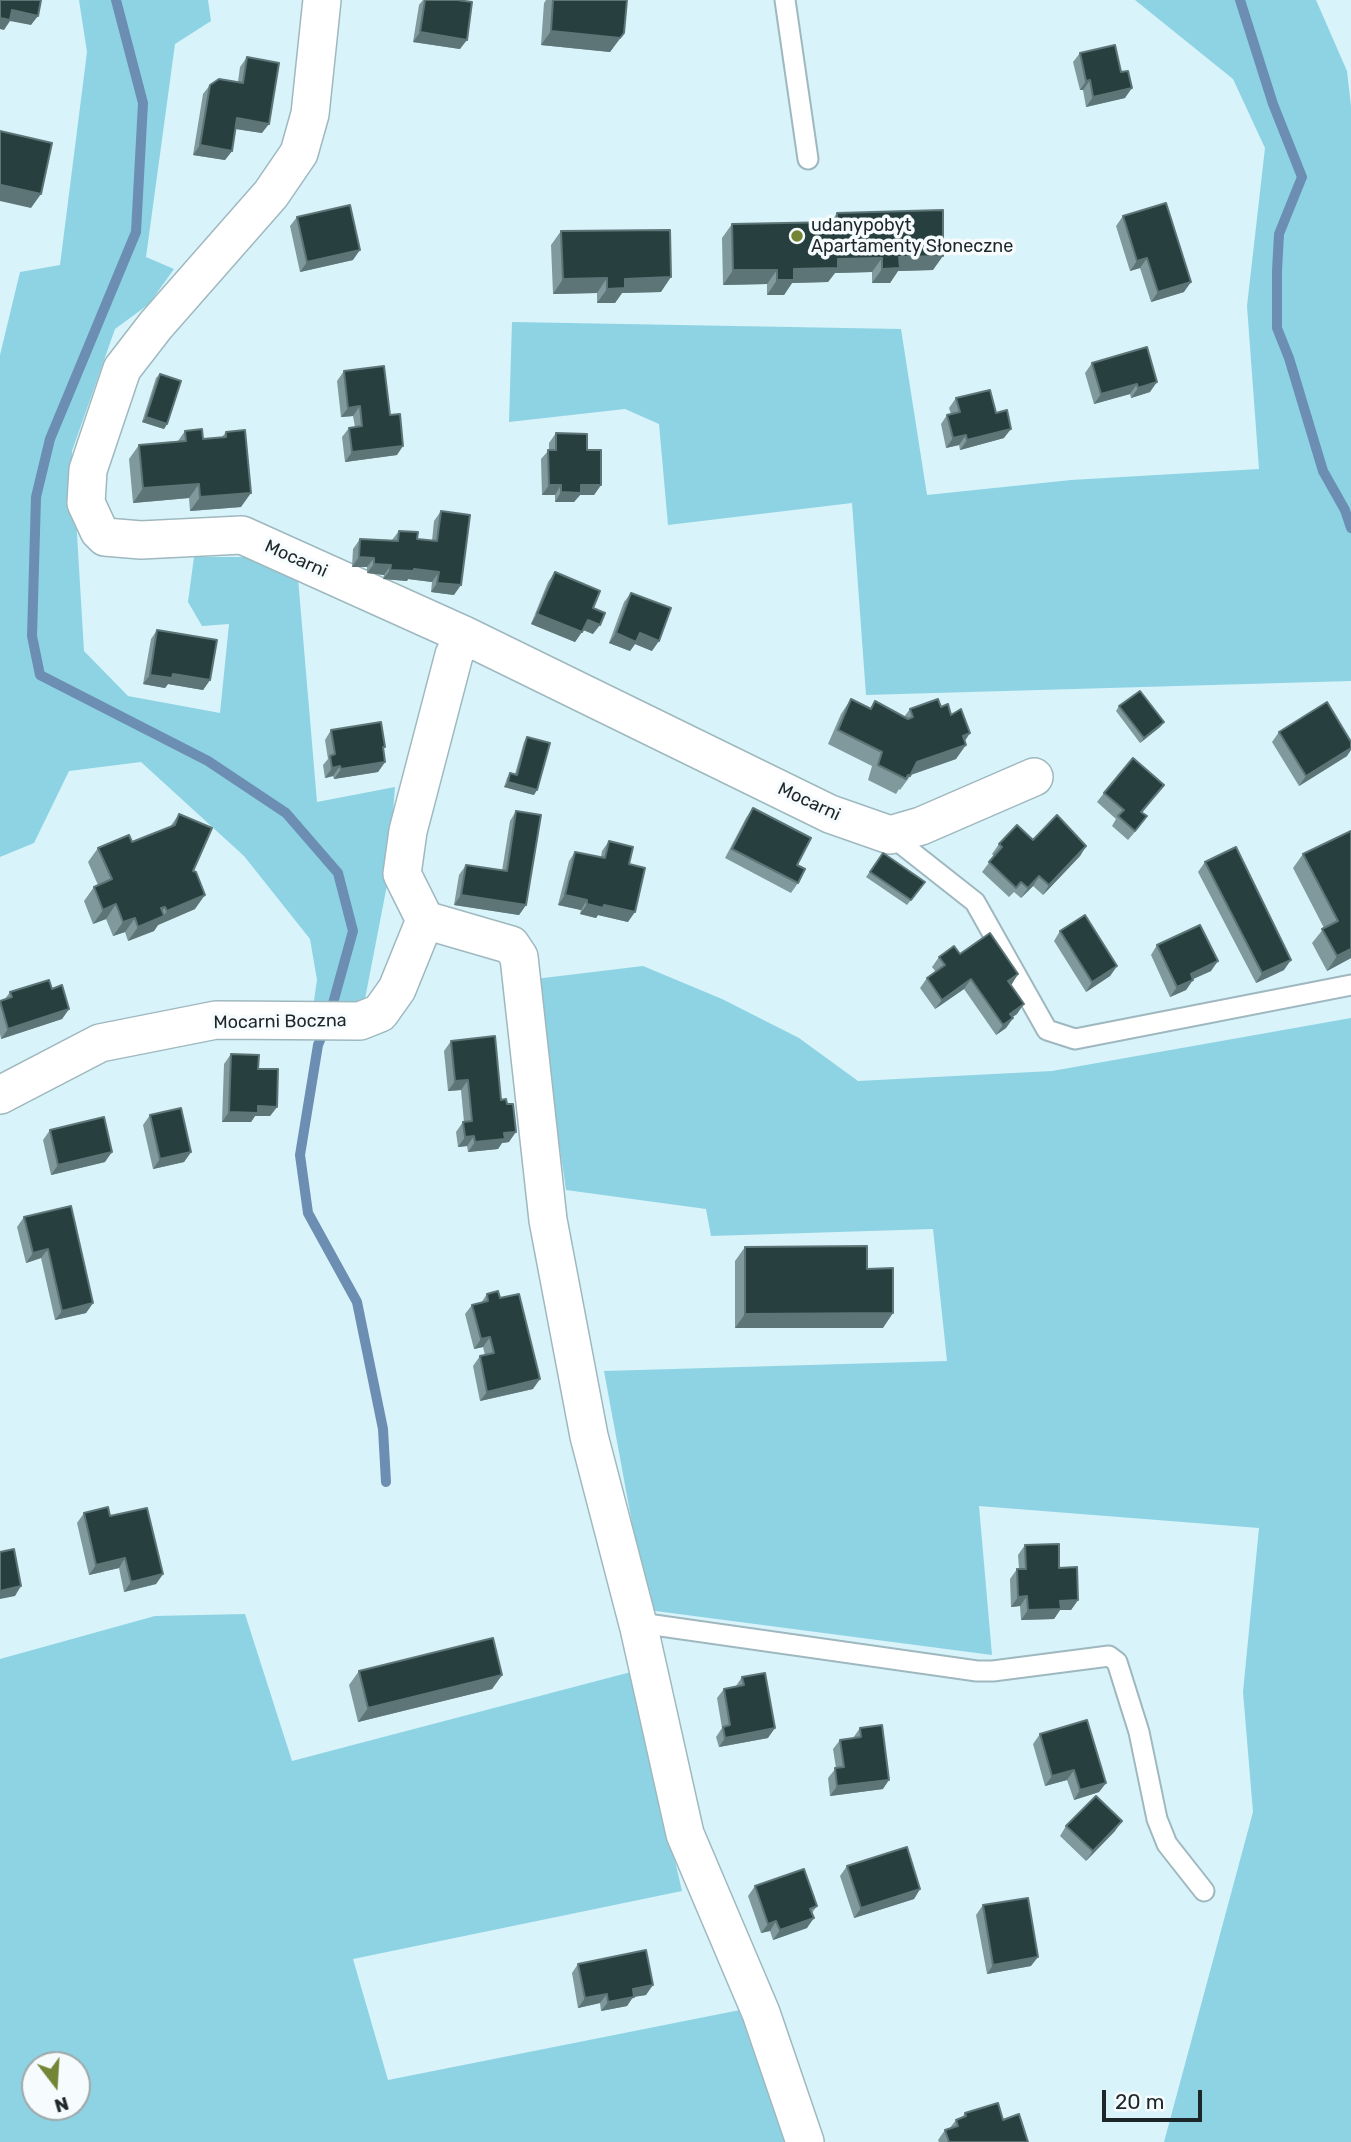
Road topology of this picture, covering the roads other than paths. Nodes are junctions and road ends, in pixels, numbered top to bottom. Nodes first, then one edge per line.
1 (323, 0) edge
2 (785, 0) edge
3 (808, 159) dead end
4 (464, 635) junction
5 (1034, 777) dead end
6 (890, 835) junction
7 (425, 920) junction
8 (1351, 985) edge
9 (0, 1095) edge
10 (639, 1628) junction
11 (1203, 1891) dead end
12 (805, 2142) edge

1 - 4 street, Mocarni
2 - 3 lane
4 - 6 street, Mocarni
4 - 7 street
5 - 6 street
6 - 8 lane
7 - 9 street, Mocarni Boczna
7 - 10 street
10 - 11 lane
10 - 12 street

